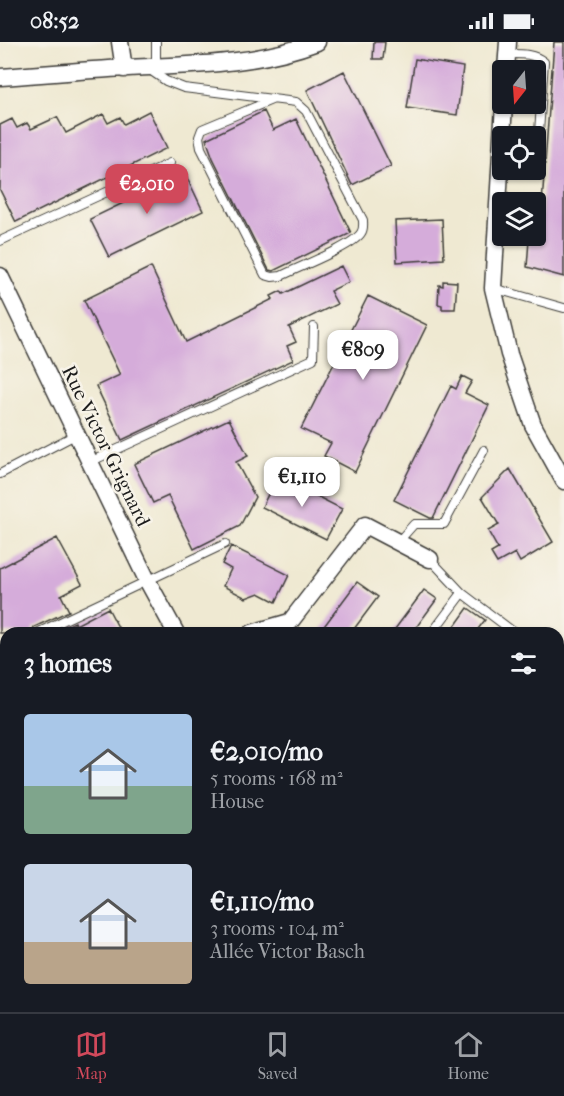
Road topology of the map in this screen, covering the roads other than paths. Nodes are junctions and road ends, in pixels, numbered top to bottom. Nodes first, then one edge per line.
1 (120, 42) edge
2 (156, 42) edge
3 (317, 42) edge
4 (298, 46) edge
5 (507, 56) edge
6 (151, 67) junction
7 (124, 69) junction
8 (0, 76) edge
9 (274, 99) junction
10 (503, 114) edge
11 (539, 126) edge
12 (170, 163) dead end
13 (0, 241) edge
14 (0, 276) edge
15 (493, 288) junction
16 (564, 308) edge
17 (314, 327) dead end
18 (78, 433) junction
19 (484, 450) dead end
20 (92, 462) junction
21 (0, 474) edge
22 (564, 481) edge
23 (398, 542) junction
24 (225, 544) dead end
25 (430, 559) joint
26 (147, 580) junction
27 (462, 593) junction
28 (49, 627) edge
29 (173, 627) edge
30 (273, 627) edge
31 (436, 627) edge
32 (507, 627) edge

1 - 7 street
2 - 6 lane
3 - 4 street
4 - 6 street
5 - 11 lane
6 - 7 street
6 - 9 lane
7 - 8 street
9 - 9 lane
10 - 15 street
12 - 13 lane
14 - 18 street, Rue Victor Grignard
15 - 16 lane
15 - 22 street
17 - 20 lane
18 - 20 street, Rue Victor Grignard
18 - 21 lane
19 - 23 lane
20 - 26 street, Rue Victor Grignard
23 - 25 street
23 - 30 street
24 - 26 lane
25 - 27 lane
26 - 28 lane
26 - 29 street, Rue Victor Grignard
27 - 31 lane
27 - 32 lane

